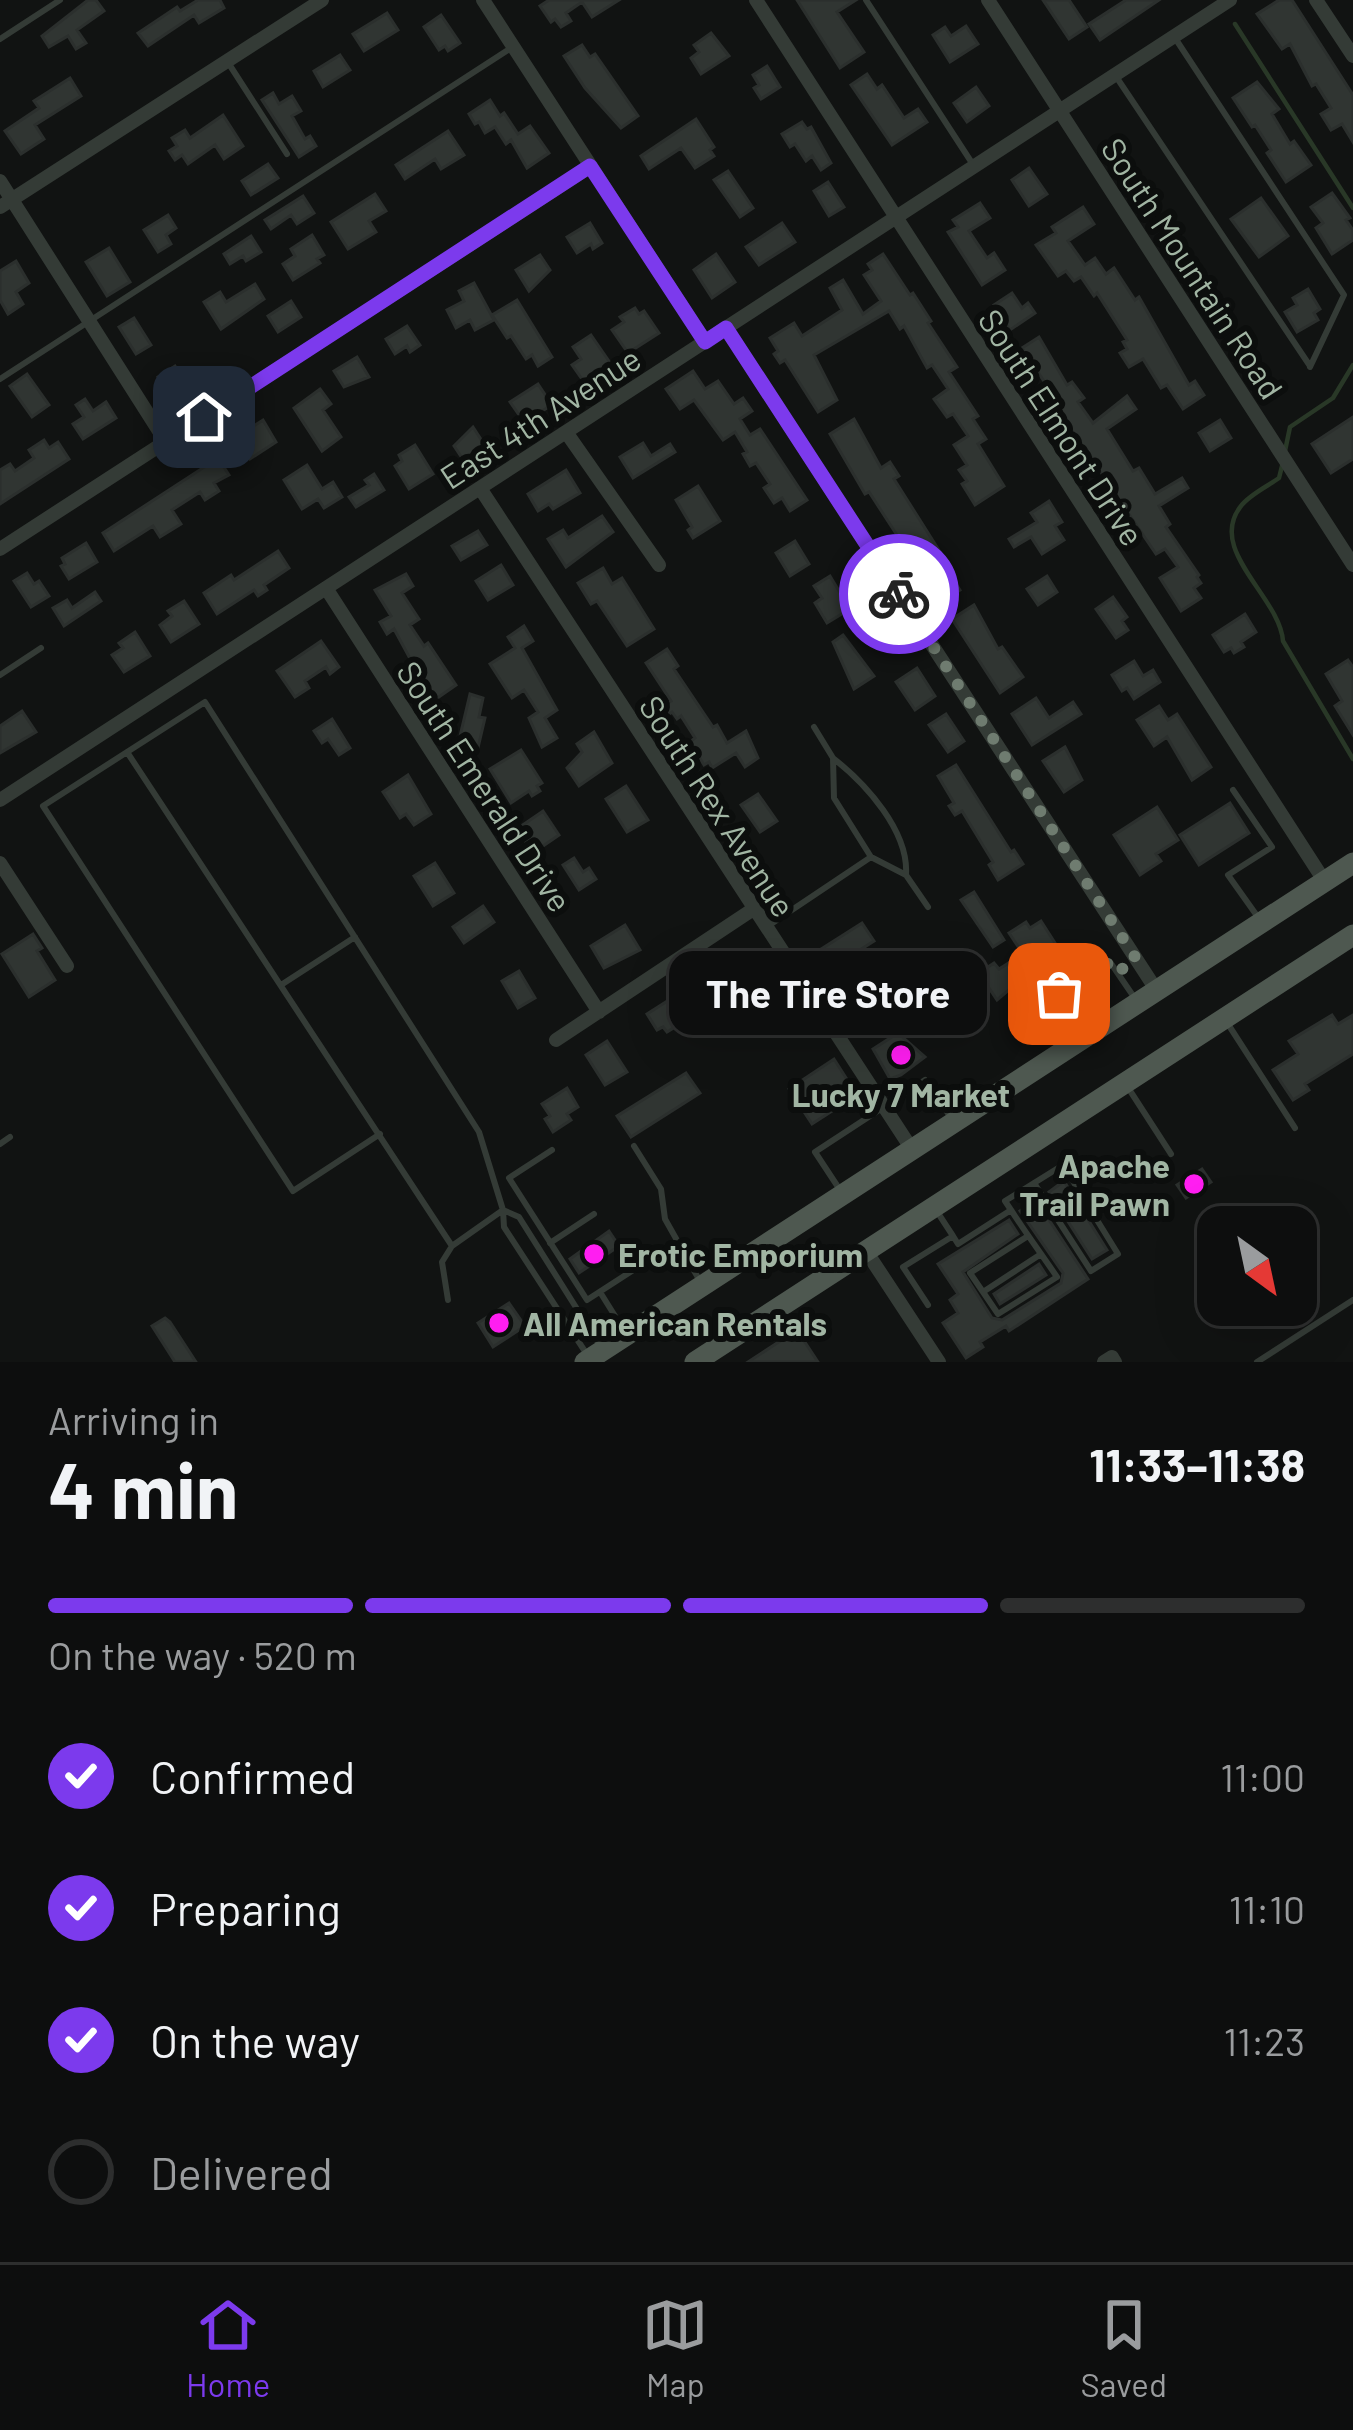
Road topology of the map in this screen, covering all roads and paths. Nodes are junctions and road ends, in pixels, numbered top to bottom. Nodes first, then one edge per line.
1 (60, 0) edge
2 (322, 0) edge
3 (483, 0) edge
4 (756, 0) edge
5 (866, 0) edge
6 (988, 0) edge
7 (1230, 0) edge
8 (1316, 0) edge
9 (1174, 37) junction
10 (0, 39) edge
11 (513, 46) junction
12 (1353, 56) edge
13 (227, 61) junction
14 (1115, 75) junction
15 (1060, 111) junction
16 (287, 154) dead end
17 (590, 166) junction
18 (974, 166) junction
19 (0, 182) edge
20 (5, 204) edge
21 (894, 218) junction
22 (88, 322) junction
23 (726, 328) junction
24 (705, 342) junction
25 (0, 379) edge
26 (566, 432) junction
27 (166, 442) junction
28 (480, 488) junction
29 (0, 549) edge
30 (659, 565) dead end
31 (1353, 565) edge
32 (326, 588) junction
33 (41, 648) dead end
34 (0, 675) edge
35 (814, 727) dead end
36 (127, 752) junction
37 (833, 758) junction
38 (1233, 790) dead end
39 (0, 800) edge
40 (1294, 835) junction
41 (1272, 847) junction
42 (872, 857) junction
43 (0, 862) edge
44 (1353, 863) edge
45 (906, 875) junction
46 (1325, 882) junction
47 (928, 907) dead end
48 (752, 910) junction
49 (1262, 923) junction
50 (765, 928) junction
51 (1353, 935) edge
52 (356, 937) junction
53 (68, 966) dead end
54 (281, 985) junction
55 (1148, 998) junction
56 (599, 1012) junction
57 (1224, 1018) junction
58 (1087, 1037) junction
59 (556, 1040) dead end
60 (1125, 1083) junction
61 (884, 1107) junction
62 (955, 1124) junction
63 (1295, 1129) dead end
64 (380, 1134) junction
65 (10, 1137) dead end
66 (0, 1144) edge
67 (634, 1146) dead end
68 (553, 1150) dead end
69 (913, 1150) junction
70 (1171, 1154) dead end
71 (1034, 1183) junction
72 (844, 1196) junction
73 (934, 1207) junction
74 (503, 1210) junction
75 (1011, 1210) junction
76 (594, 1214) dead end
77 (953, 1236) junction
78 (1028, 1236) junction
79 (550, 1243) junction
80 (452, 1246) junction
81 (866, 1251) junction
82 (1041, 1254) junction
83 (638, 1267) dead end
84 (703, 1286) junction
85 (600, 1292) junction
86 (983, 1292) junction
87 (448, 1300) dead end
88 (1353, 1300) edge
89 (928, 1305) dead end
90 (627, 1335) junction
91 (593, 1357) edge
92 (695, 1362) edge
93 (939, 1362) edge
94 (1257, 1362) edge

1 - 10 lane
2 - 13 street
3 - 11 street
4 - 21 street, South Elmont Drive
5 - 18 lane
6 - 15 street, South Mountain Road
7 - 9 street, East 4th Avenue
8 - 12 street
9 - 14 street, East 4th Avenue
9 - 14 lane
11 - 17 street
11 - 22 lane
13 - 16 lane
13 - 20 street
14 - 15 street, East 4th Avenue
15 - 18 street, East 4th Avenue
15 - 31 street, South Mountain Road
17 - 24 street
17 - 27 street
18 - 21 street, East 4th Avenue
19 - 20 street
20 - 22 street
21 - 23 street, East 4th Avenue
21 - 40 street, South Elmont Drive
22 - 25 lane
22 - 27 street
23 - 24 street, East 4th Avenue
23 - 55 street
24 - 26 street, East 4th Avenue
26 - 28 street, East 4th Avenue
26 - 30 street
27 - 29 street
28 - 32 street, East 4th Avenue
28 - 48 street, South Rex Avenue
32 - 39 street, East 4th Avenue
32 - 56 street, South Emerald Drive
33 - 34 lane
35 - 37 lane
36 - 52 lane
36 - 54 lane
36 - 64 lane
37 - 42 lane
37 - 45 lane
38 - 41 lane
40 - 41 lane
40 - 46 street, South Elmont Drive
41 - 49 lane
42 - 45 lane
42 - 50 lane
43 - 53 street
44 - 46 main road
45 - 47 lane
46 - 49 main road
48 - 50 street, South Rex Avenue
48 - 56 street
49 - 55 main road
50 - 61 street, South Rex Avenue
51 - 57 main road
52 - 54 lane
52 - 74 lane
54 - 64 lane
55 - 58 main road
55 - 58 lane
56 - 59 street
57 - 60 main road
57 - 63 lane
58 - 62 main road
60 - 70 lane
60 - 73 main road
61 - 62 lane
61 - 69 street, South Rex Avenue
61 - 72 lane
62 - 69 main road
64 - 80 lane
65 - 66 lane
67 - 84 lane
68 - 79 lane
69 - 72 main road
71 - 71 lane
71 - 75 lane
72 - 84 main road
73 - 77 lane
73 - 81 main road
74 - 80 lane
74 - 91 lane
74 - 91 lane
75 - 77 lane
75 - 78 lane
76 - 79 lane
77 - 89 lane
78 - 82 lane
78 - 86 lane
79 - 85 lane
80 - 87 lane
81 - 92 main road
81 - 93 street
82 - 86 lane
82 - 86 lane
83 - 85 lane
84 - 90 main road
85 - 90 lane
88 - 94 lane
90 - 91 main road

